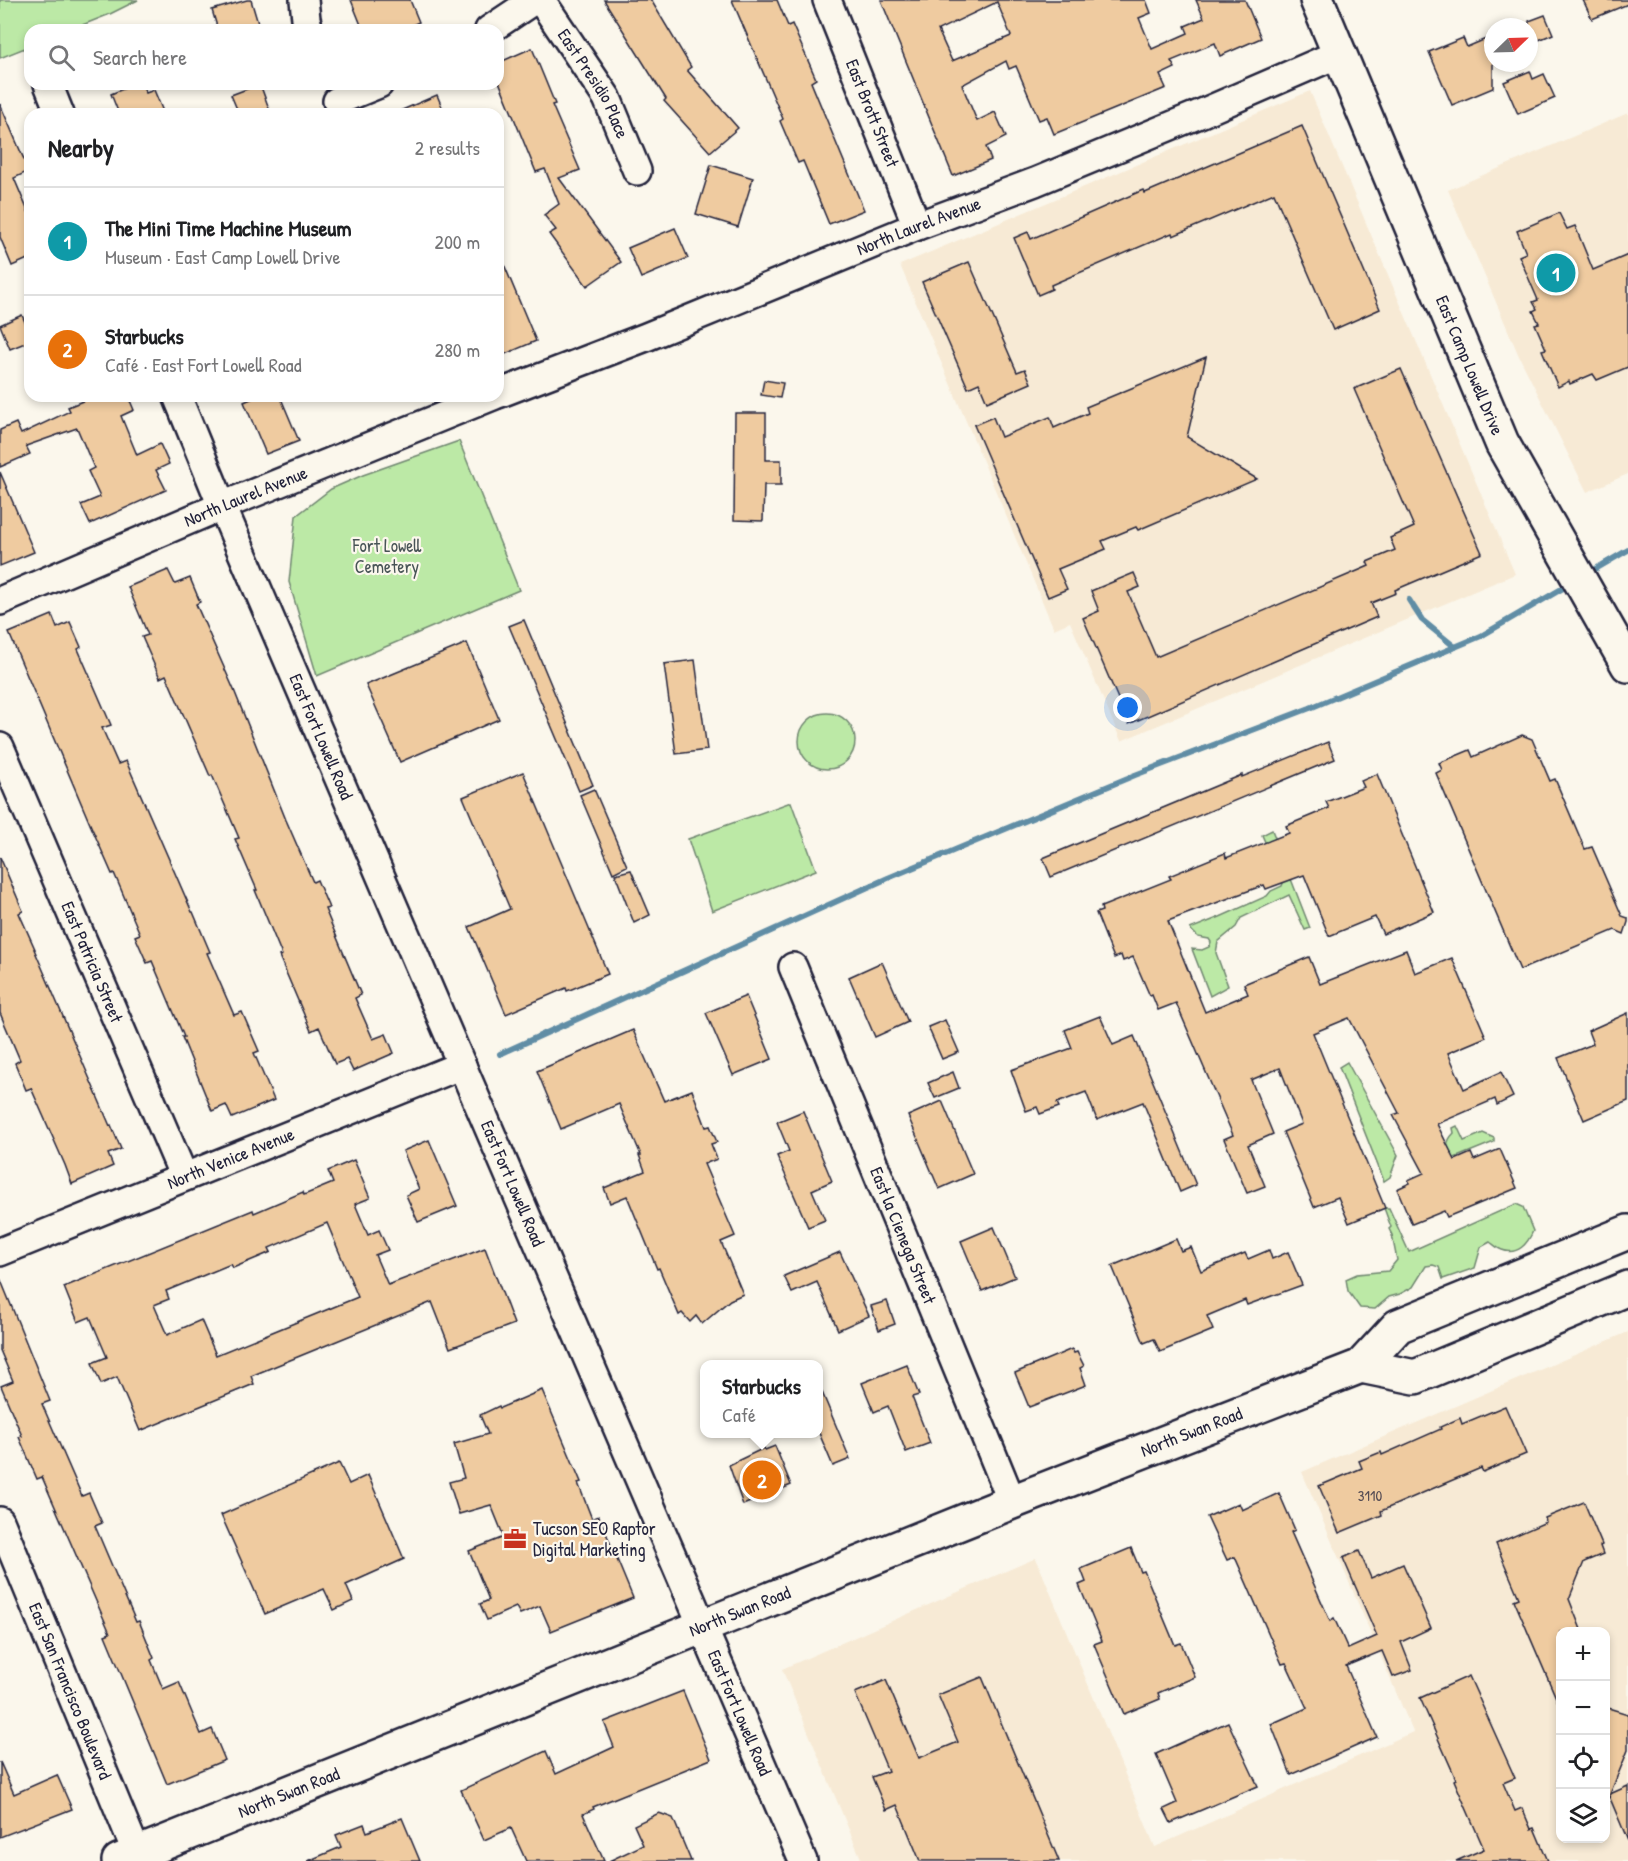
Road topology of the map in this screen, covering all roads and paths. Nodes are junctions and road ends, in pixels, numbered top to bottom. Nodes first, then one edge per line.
1 (304, 0) edge
2 (534, 0) edge
3 (542, 0) edge
4 (827, 0) edge
5 (1317, 0) edge
6 (308, 24) edge
7 (498, 24) edge
8 (1338, 54) junction
9 (50, 90) edge
10 (363, 90) edge
11 (336, 100) edge
12 (58, 108) edge
13 (637, 171) dead end
14 (917, 226) junction
15 (504, 392) edge
16 (179, 402) edge
17 (456, 403) edge
18 (222, 506) junction
19 (0, 601) edge
20 (1628, 664) edge
21 (0, 747) edge
22 (793, 967) dead end
23 (462, 1065) junction
24 (184, 1177) junction
25 (1628, 1232) edge
26 (0, 1252) edge
27 (1628, 1288) edge
28 (1361, 1366) junction
29 (1012, 1502) junction
30 (0, 1521) edge
31 (703, 1627) junction
32 (132, 1858) edge
33 (803, 1861) edge

1 - 6 street
2 - 7 street
3 - 13 street, East Presidio Place
4 - 14 street, East Brott Street
5 - 8 main road
8 - 14 street, North Laurel Avenue
8 - 20 main road, East Camp Lowell Drive
9 - 12 street
10 - 11 street
14 - 15 street, North Laurel Avenue
16 - 18 street, East Fort Lowell Road
17 - 18 street, North Laurel Avenue
18 - 19 street, North Laurel Avenue
18 - 23 street, East Fort Lowell Road
21 - 24 street, East Patricia Street
22 - 29 street, East la Cienega Street
23 - 24 street, North Venice Avenue
23 - 31 street, East Fort Lowell Road
24 - 26 street, North Venice Avenue
25 - 28 main road, North Swan Road
27 - 28 main road
28 - 29 main road, North Swan Road
29 - 31 main road, North Swan Road
30 - 32 street, East San Francisco Boulevard
31 - 32 main road, North Swan Road
31 - 33 street, East Fort Lowell Road

